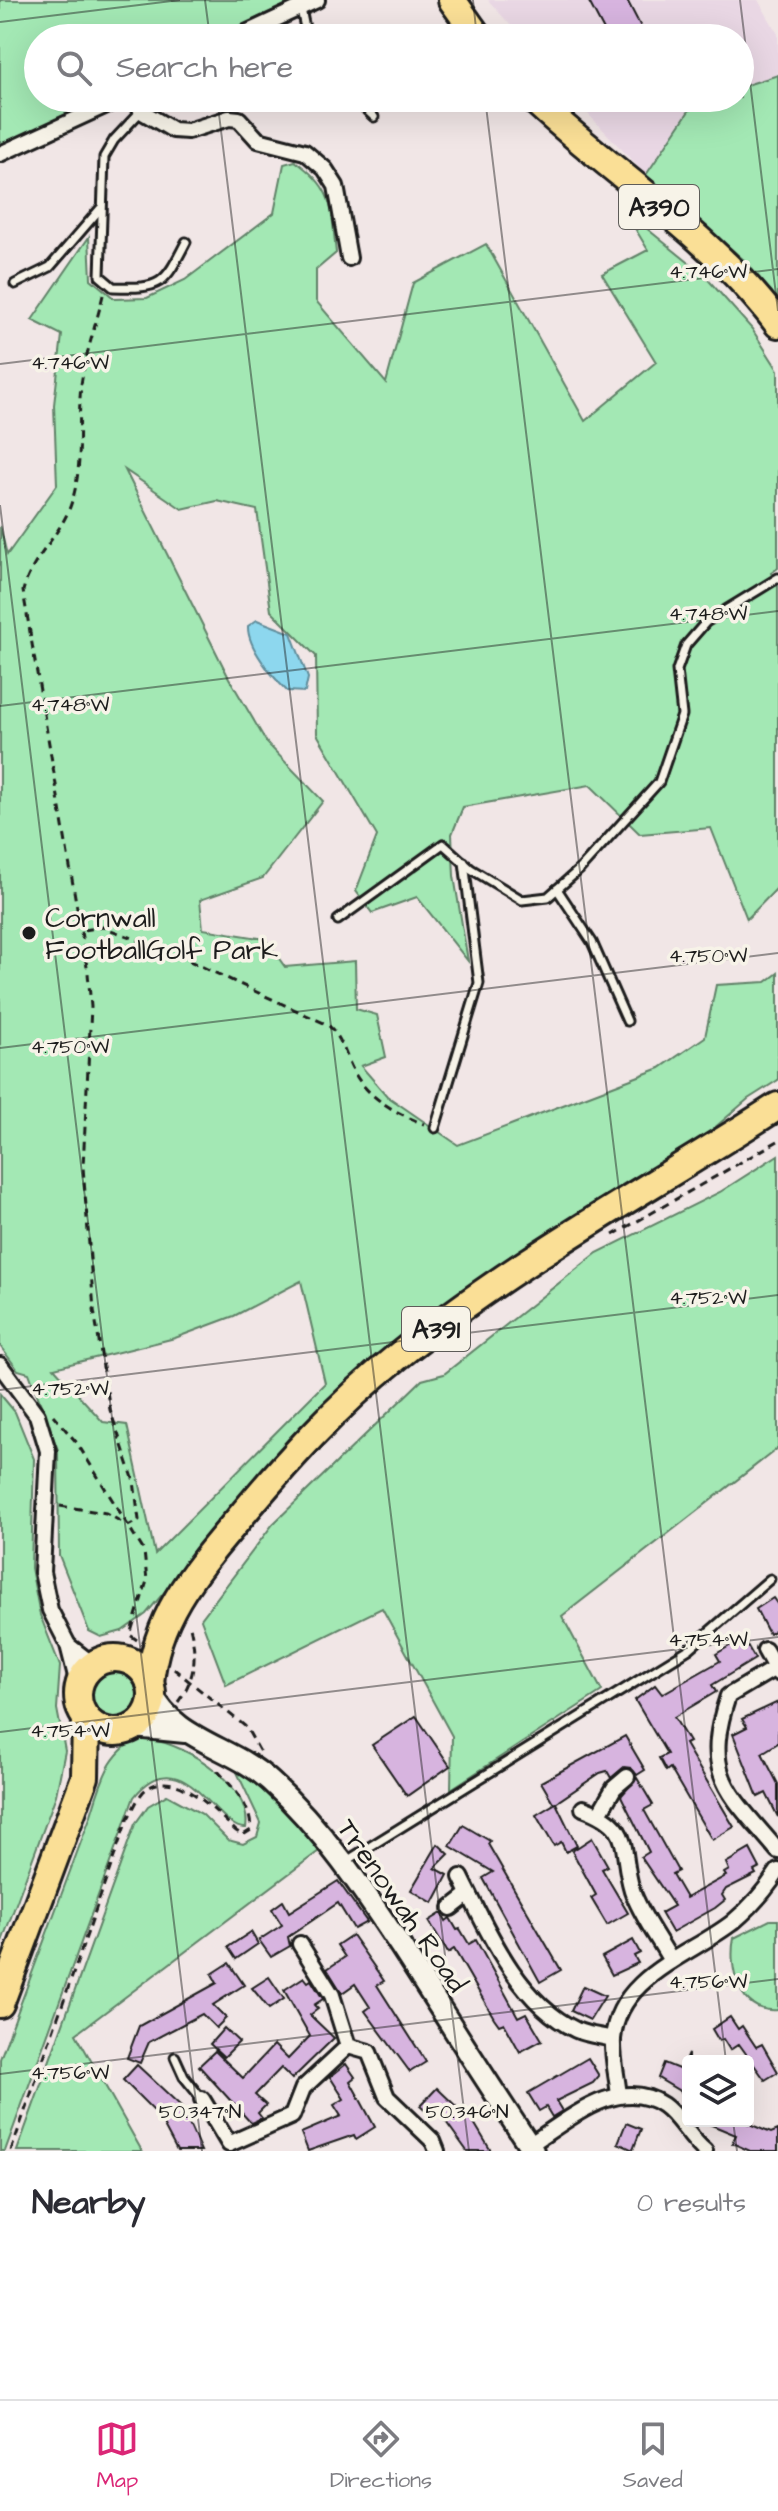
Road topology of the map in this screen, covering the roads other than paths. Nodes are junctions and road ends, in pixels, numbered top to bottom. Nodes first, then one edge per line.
1 (317, 0) edge
2 (452, 0) edge
3 (300, 7) junction
4 (264, 24) edge
5 (304, 24) edge
6 (469, 24) edge
7 (92, 112) edge
8 (134, 112) edge
9 (150, 112) edge
10 (369, 112) edge
11 (548, 112) edge
12 (374, 117) dead end
13 (0, 154) edge
14 (100, 209) junction
15 (186, 242) dead end
16 (349, 258) dead end
17 (15, 284) dead end
18 (778, 324) edge
19 (778, 578) edge
20 (464, 862) junction
21 (557, 889) junction
22 (338, 920) dead end
23 (627, 1021) dead end
24 (778, 1106) edge
25 (435, 1128) road end
26 (0, 1365) edge
27 (770, 1579) dead end
28 (68, 1645) junction
29 (146, 1648) junction
30 (765, 1650) dead end
31 (100, 1661) junction
32 (776, 1670) edge
33 (79, 1688) junction
34 (151, 1688) junction
35 (86, 1718) junction
36 (131, 1728) junction
37 (185, 1732) junction
38 (85, 1777) junction
39 (627, 1777) dead end
40 (583, 1808) dead end
41 (599, 1814) junction
42 (778, 1851) edge
43 (343, 1863) junction
44 (778, 1871) edge
45 (461, 1877) dead end
46 (469, 1894) junction
47 (451, 1908) dead end
48 (300, 1944) dead end
49 (671, 1961) junction
50 (0, 2004) edge
51 (613, 2039) junction
52 (348, 2046) junction
53 (175, 2057) dead end
54 (619, 2095) junction
55 (202, 2099) joint
56 (229, 2147) edge
57 (531, 2148) edge
58 (437, 2151) edge
59 (705, 2151) edge

1 - 3 street
2 - 6 highway
3 - 4 street
3 - 5 lane
7 - 13 street
8 - 14 lane
9 - 16 street
10 - 12 lane
11 - 18 highway, A390
14 - 15 lane
14 - 17 lane
19 - 21 lane
20 - 21 lane
20 - 22 lane
20 - 25 lane
21 - 23 lane
24 - 29 highway, A391
26 - 28 street
27 - 43 lane
28 - 31 street
28 - 33 street
29 - 31 highway
29 - 34 highway, A391
30 - 32 street
31 - 33 highway
31 - 34 highway
32 - 42 street
33 - 35 highway
34 - 36 highway
34 - 37 street, Trenowah Road
35 - 36 highway
35 - 38 highway
36 - 37 street, Trenowah Road
36 - 38 highway
37 - 43 street, Trenowah Road
38 - 50 highway
39 - 41 street
40 - 41 street
41 - 49 street
43 - 57 street, Trenowah Road
44 - 49 street
45 - 46 street
46 - 47 street
46 - 51 street
48 - 52 street
49 - 51 street
51 - 54 street
52 - 56 street
52 - 58 street
53 - 55 lane
54 - 57 street
54 - 59 street
55 - 56 street

